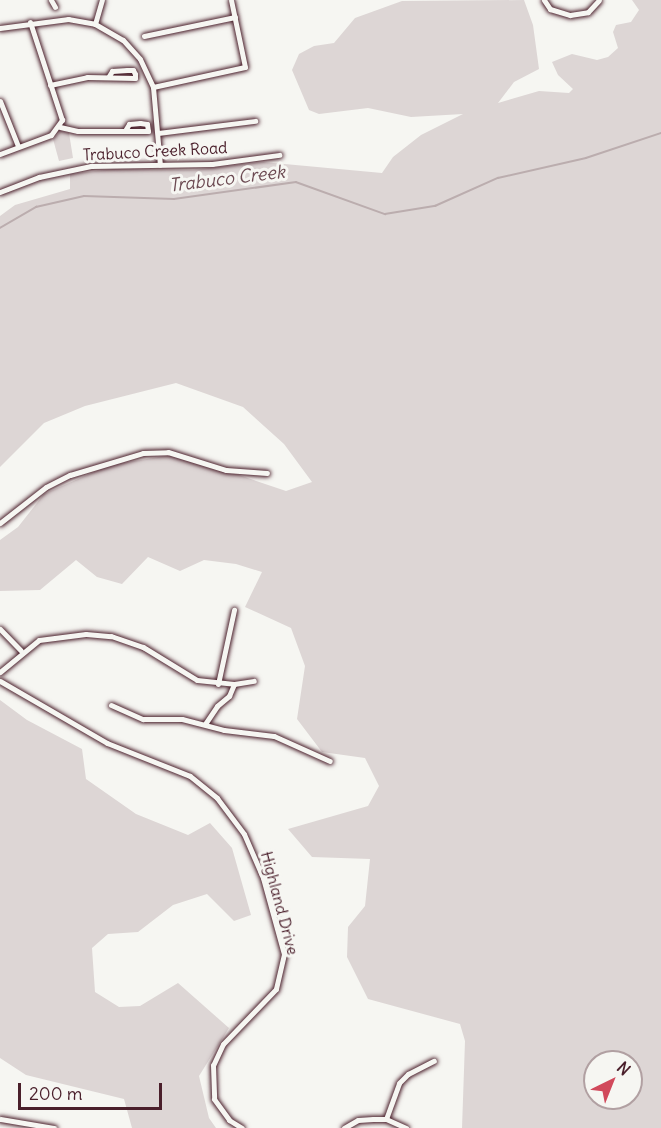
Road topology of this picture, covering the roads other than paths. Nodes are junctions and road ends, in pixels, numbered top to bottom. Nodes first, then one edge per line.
1 (51, 0) edge
2 (102, 0) edge
3 (231, 0) edge
4 (544, 0) edge
5 (599, 0) edge
6 (55, 7) dead end
7 (235, 17) junction
8 (30, 22) junction
9 (95, 24) junction
10 (0, 28) edge
11 (144, 36) dead end
12 (109, 76) dead end
13 (50, 85) junction
14 (153, 87) junction
15 (0, 101) edge
16 (255, 121) dead end
17 (60, 127) junction
18 (126, 129) dead end
19 (158, 133) junction
20 (18, 146) junction
21 (0, 154) edge
22 (279, 154) dead end
23 (160, 165) junction
24 (0, 192) edge
25 (267, 473) dead end
26 (0, 523) edge
27 (234, 610) dead end
28 (0, 629) edge
29 (21, 651) junction
30 (0, 672) edge
31 (0, 681) edge
32 (255, 681) dead end
33 (218, 684) junction
34 (234, 684) junction
35 (111, 705) dead end
36 (205, 724) junction
37 (330, 761) dead end
38 (434, 1061) dead end
39 (0, 1119) edge
40 (386, 1119) junction
41 (20, 1125) edge
42 (54, 1128) edge
43 (242, 1128) edge
44 (344, 1128) edge
45 (406, 1128) edge

1 - 6 street
2 - 9 street
3 - 7 street
4 - 5 street
7 - 11 street
7 - 14 street
8 - 9 street
8 - 10 street
8 - 13 street
9 - 14 street
12 - 13 street
13 - 17 street
14 - 19 street
15 - 20 street
16 - 19 street
17 - 18 street
17 - 20 street
19 - 23 street
20 - 21 street
22 - 23 street, Trabuco Creek Road
23 - 24 street, Trabuco Creek Road
25 - 26 street
27 - 33 street
28 - 29 street
29 - 30 street
29 - 33 street
31 - 43 street, Highland Drive
32 - 34 street
33 - 34 street
34 - 36 street
35 - 36 street
36 - 37 street
38 - 40 street
39 - 41 street
40 - 44 street
40 - 45 street
41 - 42 street

